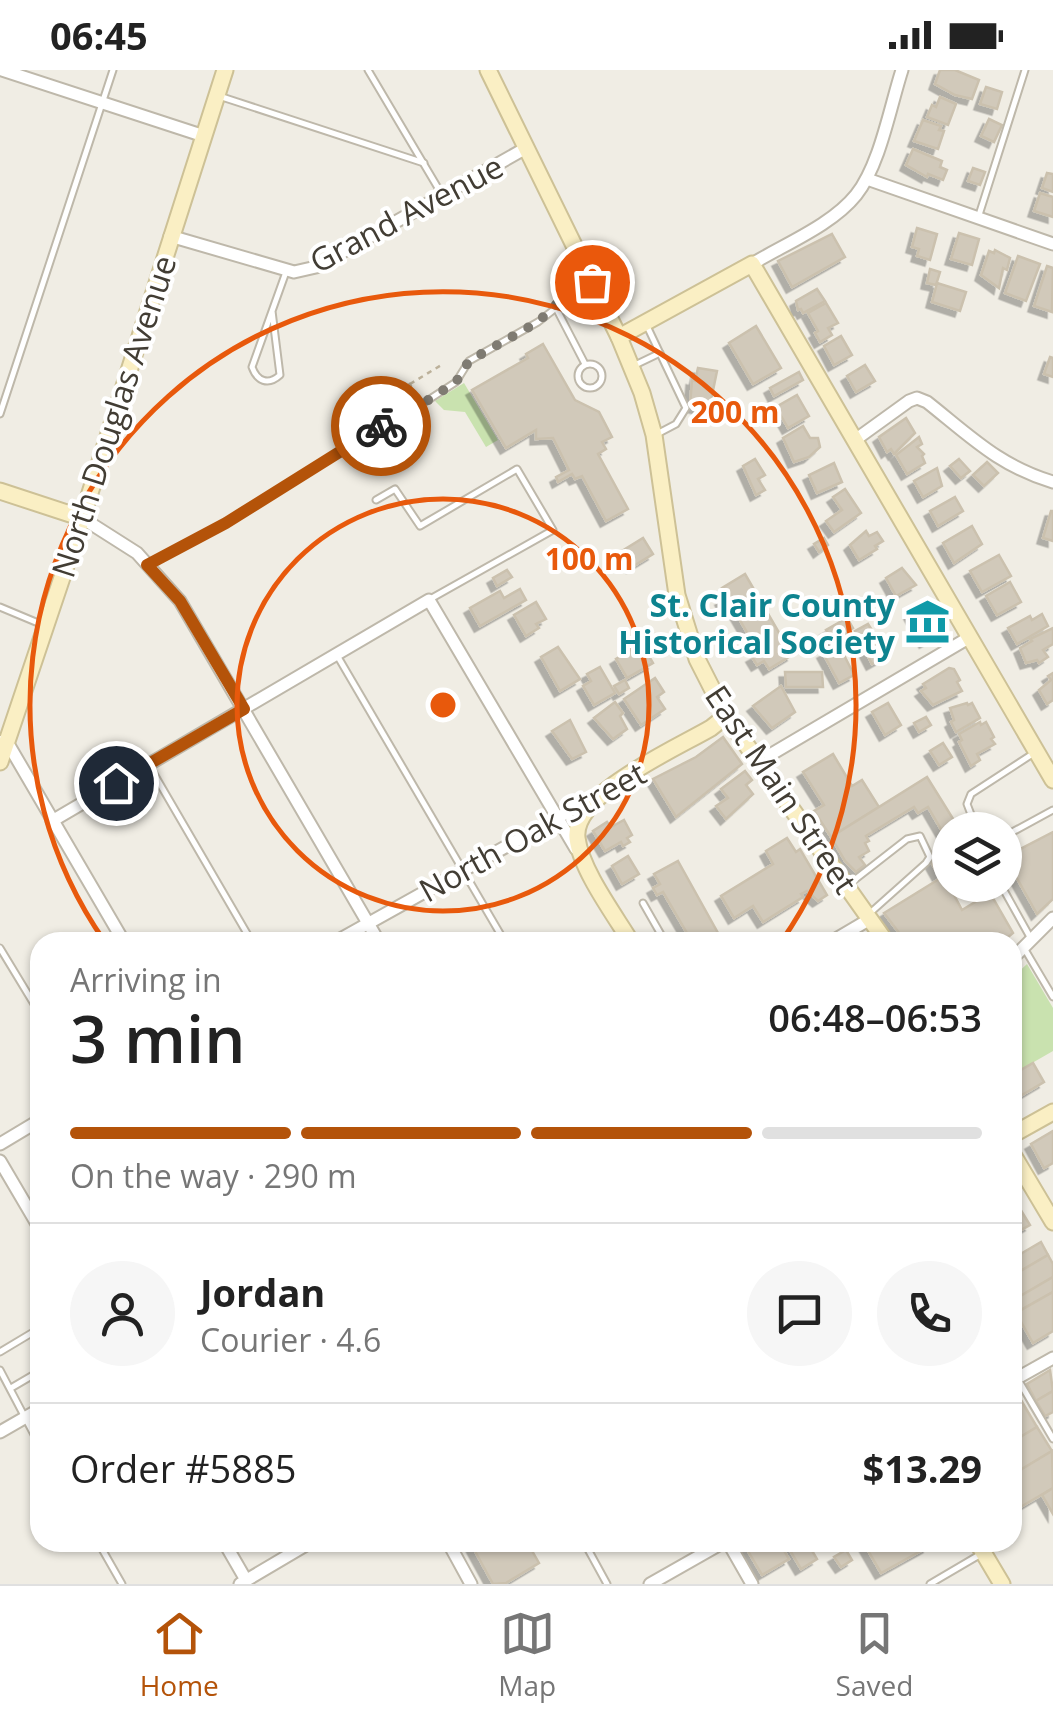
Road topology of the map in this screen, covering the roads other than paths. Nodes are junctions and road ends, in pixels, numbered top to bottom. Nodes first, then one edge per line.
1 (2, 70) edge
2 (113, 70) edge
3 (224, 70) edge
4 (368, 70) edge
5 (488, 70) edge
6 (902, 70) edge
7 (1026, 70) edge
8 (216, 96) junction
9 (103, 103) junction
10 (201, 136) junction
11 (526, 148) junction
12 (424, 163) junction
13 (867, 179) junction
14 (443, 195) junction
15 (978, 218) junction
16 (170, 236) junction
17 (1053, 244) edge
18 (752, 264) junction
19 (287, 270) junction
20 (592, 282) junction
21 (556, 308) junction
22 (272, 311) junction
23 (644, 321) junction
24 (619, 336) junction
25 (660, 353) junction
26 (585, 364) junction
27 (631, 367) junction
28 (0, 414) edge
29 (654, 435) junction
30 (855, 440) junction
31 (1053, 482) edge
32 (0, 491) edge
33 (376, 500) dead end
34 (82, 518) junction
35 (147, 565) junction
36 (429, 600) junction
37 (0, 607) edge
38 (46, 626) junction
39 (970, 637) junction
40 (336, 654) junction
41 (244, 709) junction
42 (726, 716) junction
43 (3, 741) edge
44 (1036, 751) junction
45 (0, 762) edge
46 (758, 762) junction
47 (148, 764) junction
48 (1053, 780) edge
49 (606, 789) junction
50 (1053, 810) edge
51 (969, 812) edge
52 (558, 818) junction
53 (52, 821) junction
54 (1022, 827) edge
55 (585, 864) junction
56 (464, 870) junction
57 (847, 886) junction
58 (1009, 902) edge
59 (643, 903) dead end
60 (869, 917) junction
61 (1053, 918) edge
62 (367, 923) junction
63 (118, 932) edge
64 (246, 932) edge
65 (352, 932) edge
66 (372, 932) edge
67 (499, 932) edge
68 (625, 932) edge
69 (657, 932) edge
70 (846, 932) edge
71 (879, 932) edge
72 (1022, 932) edge
73 (1022, 932) edge
74 (1027, 944) junction
75 (0, 948) edge
76 (1022, 949) edge
77 (1053, 997) edge
78 (30, 998) edge
79 (1053, 1112) edge
80 (30, 1126) edge
81 (1022, 1129) edge
82 (0, 1144) edge
83 (0, 1161) edge
84 (1022, 1170) edge
85 (30, 1212) edge
86 (1053, 1222) edge
87 (30, 1334) edge
88 (0, 1352) edge
89 (1053, 1358) edge
90 (0, 1370) edge
91 (1022, 1375) edge
92 (30, 1377) edge
93 (10, 1388) junction
94 (1022, 1390) edge
95 (30, 1415) edge
96 (23, 1419) junction
97 (30, 1430) edge
98 (0, 1432) edge
99 (1053, 1439) edge
100 (104, 1552) edge
101 (229, 1552) edge
102 (294, 1552) edge
103 (454, 1552) edge
104 (589, 1552) edge
105 (708, 1552) edge
106 (732, 1552) edge
107 (973, 1552) edge
108 (983, 1552) edge
109 (243, 1582) edge
110 (122, 1584) edge
111 (472, 1584) edge
112 (607, 1584) edge
113 (650, 1584) edge
114 (752, 1584) edge
115 (930, 1584) edge
116 (1002, 1584) edge

1 - 9 street
2 - 9 lane
3 - 8 main road, North Douglas Avenue
4 - 12 lane
5 - 11 main road, East Main Street
6 - 13 street
7 - 15 lane
8 - 10 main road, North Douglas Avenue
8 - 12 lane
9 - 10 street
9 - 28 lane
10 - 16 main road, North Douglas Avenue
11 - 14 street, Grand Avenue
11 - 20 main road, East Main Street
12 - 14 lane
13 - 15 street
13 - 18 street
14 - 19 street, Grand Avenue
15 - 17 street
16 - 19 street, Grand Avenue
16 - 34 main road, North Douglas Avenue
18 - 23 main road
18 - 30 main road
19 - 22 lane
20 - 21 lane
20 - 24 main road, East Main Street
21 - 26 lane
21 - 35 lane
22 - 22 lane
23 - 24 main road
23 - 25 lane
24 - 27 main road, East Main Street
25 - 27 lane
25 - 29 lane
26 - 26 lane
27 - 29 main road, East Main Street
29 - 42 main road, East Main Street
30 - 31 street
30 - 39 main road
32 - 34 main road
33 - 36 lane
34 - 35 street
34 - 38 main road, North Douglas Avenue
35 - 41 street
36 - 40 street
36 - 52 street
37 - 38 lane
38 - 43 main road, North Douglas Avenue
39 - 44 main road
39 - 46 street
40 - 41 street
40 - 56 lane
41 - 47 street
41 - 62 street
42 - 46 main road, East Main Street
42 - 49 main road, North Oak Street
43 - 45 main road, North Douglas Avenue
43 - 53 street
44 - 48 main road
44 - 51 lane
46 - 57 main road, East Main Street
47 - 53 street
47 - 64 lane
49 - 52 street, North Oak Street
49 - 55 main road
50 - 54 lane
52 - 55 street
52 - 56 street, North Oak Street
53 - 63 street
55 - 68 main road
56 - 62 street, North Oak Street
56 - 67 lane
57 - 60 main road, East Main Street
57 - 60 lane
58 - 73 lane
59 - 69 lane
60 - 70 street
60 - 71 main road, East Main Street
61 - 74 street
62 - 65 street, North Oak Street
62 - 66 street
72 - 74 lane
74 - 76 street
74 - 77 lane
75 - 78 lane
79 - 81 main road
80 - 82 street
83 - 85 street
84 - 86 main road
87 - 88 lane
89 - 91 street
90 - 93 lane
92 - 93 lane
93 - 96 lane
94 - 99 lane
95 - 96 street
96 - 97 lane
96 - 98 street
100 - 110 lane
101 - 109 street
102 - 109 street
103 - 111 street
104 - 112 lane
105 - 113 street
106 - 114 street
107 - 115 lane
108 - 116 main road

